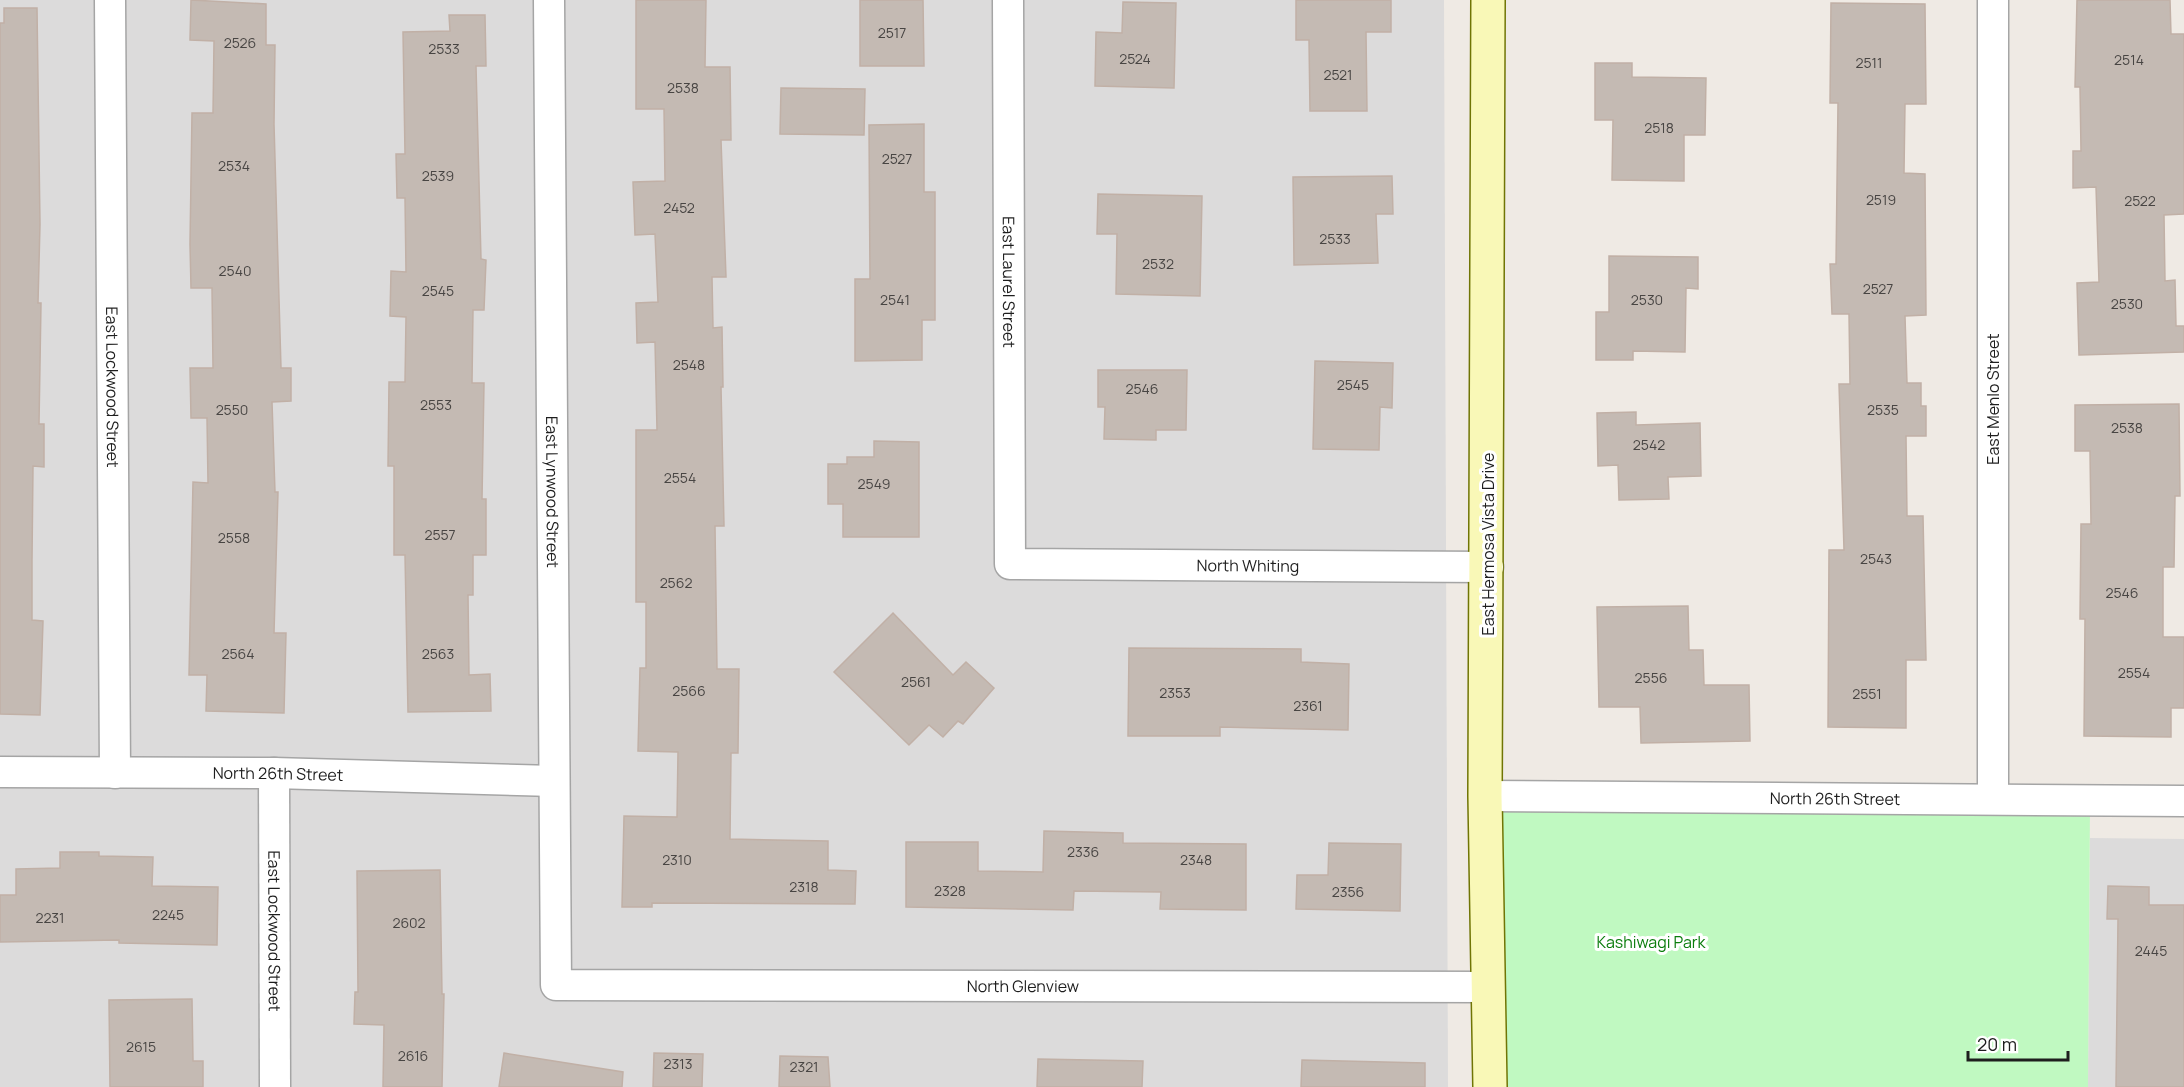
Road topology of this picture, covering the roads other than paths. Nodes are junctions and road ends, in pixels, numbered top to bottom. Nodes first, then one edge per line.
1 (110, 0) edge
2 (549, 0) edge
3 (1008, 0) edge
4 (1488, 0) edge
5 (1993, 0) edge
6 (1010, 564) joint
7 (1488, 567) junction
8 (0, 772) edge
9 (115, 773) junction
10 (274, 773) junction
11 (554, 781) junction
12 (1485, 796) junction
13 (1993, 798) junction
14 (2184, 801) edge
15 (556, 985) joint
16 (1488, 987) junction
17 (275, 1087) edge
18 (1490, 1087) edge

1 - 9 street, East Lockwood Street
2 - 11 street, East Lynwood Street
3 - 6 street, East Laurel Street
4 - 7 street, East Hermosa Vista Drive
5 - 13 street, East Menlo Street
6 - 7 street, North Whiting
7 - 12 street, East Hermosa Vista Drive
8 - 9 street, North 26th Street
9 - 10 street, North 26th Street
10 - 11 street, North 26th Street
10 - 17 street, East Lockwood Street
11 - 15 street, East Lynwood Street
12 - 13 street, North 26th Street
12 - 16 street, East Hermosa Vista Drive
13 - 14 street, North 26th Street
15 - 16 street, North Glenview
16 - 18 street, East Hermosa Vista Drive

